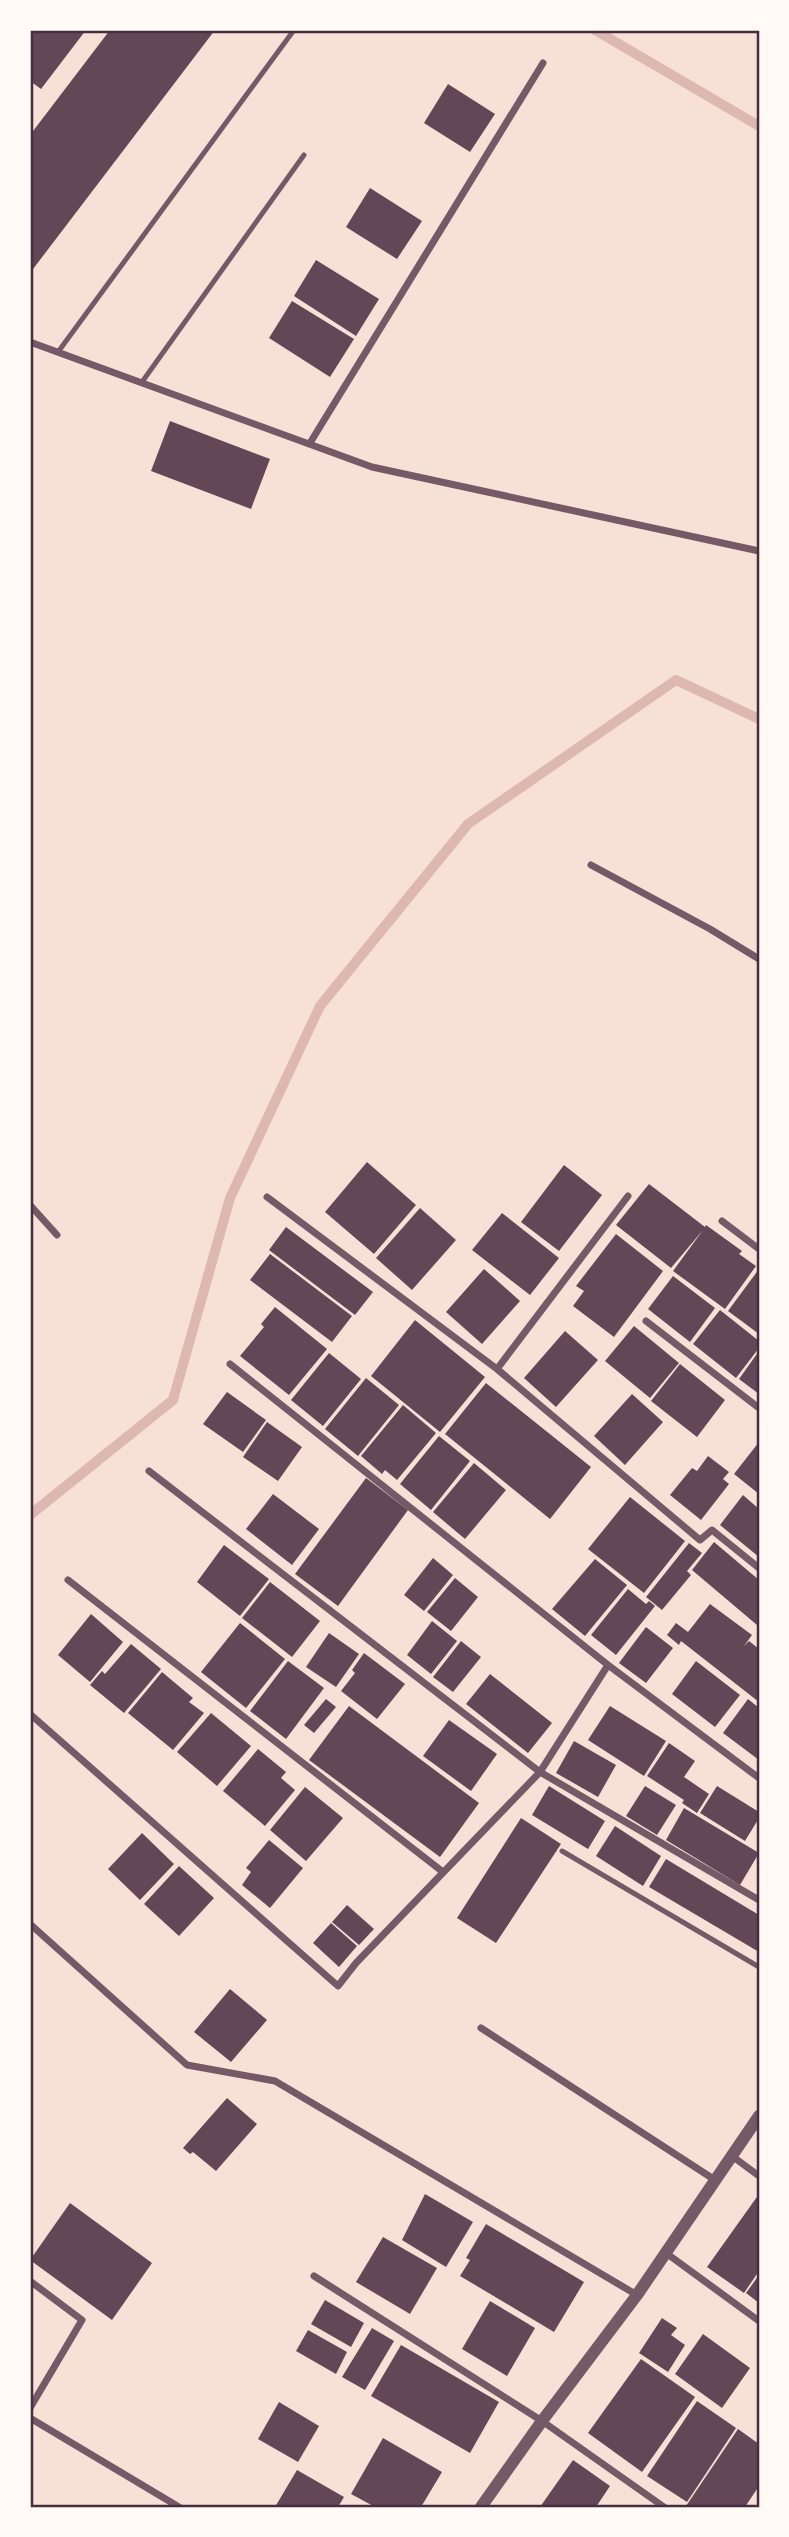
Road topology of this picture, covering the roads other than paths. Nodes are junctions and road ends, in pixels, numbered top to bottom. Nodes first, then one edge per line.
1 (294, 30) edge
2 (542, 63) dead end
3 (304, 155) dead end
4 (30, 342) edge
5 (58, 352) junction
6 (142, 382) junction
7 (310, 443) junction
8 (759, 551) edge
9 (591, 865) dead end
10 (759, 959) edge
11 (628, 1196) dead end
12 (267, 1197) dead end
13 (30, 1205) edge
14 (722, 1221) dead end
15 (57, 1235) dead end
16 (759, 1249) edge
17 (646, 1321) dead end
18 (230, 1364) dead end
19 (498, 1369) junction
20 (759, 1408) edge
21 (149, 1471) dead end
22 (759, 1567) edge
23 (68, 1580) dead end
24 (608, 1665) junction
25 (30, 1714) edge
26 (540, 1772) junction
27 (759, 1778) edge
28 (562, 1851) dead end
29 (443, 1872) junction
30 (759, 1900) edge
31 (30, 1924) edge
32 (759, 1967) edge
33 (481, 2028) dead end
34 (759, 2116) edge
35 (732, 2156) junction
36 (759, 2176) edge
37 (715, 2180) junction
38 (665, 2252) junction
39 (314, 2276) dead end
40 (30, 2281) edge
41 (637, 2294) junction
42 (759, 2321) edge
43 (30, 2408) edge
44 (30, 2418) edge
45 (542, 2421) junction
46 (179, 2507) edge
47 (481, 2507) edge
48 (664, 2507) edge

1 - 5 lane
2 - 7 street
3 - 6 lane
4 - 5 street
5 - 6 street
6 - 7 street
7 - 8 street
9 - 10 street
11 - 19 street
12 - 19 street
13 - 15 street
14 - 16 street
17 - 20 street
18 - 24 street
19 - 22 street
21 - 26 street
23 - 29 street
24 - 26 street
24 - 27 street
25 - 29 street
26 - 29 street
26 - 30 street
28 - 32 lane
31 - 41 street
33 - 37 street
34 - 35 street
35 - 36 street
35 - 37 street
37 - 38 street
38 - 41 street
38 - 42 street
39 - 45 street
40 - 43 street
41 - 45 street
44 - 46 street
45 - 47 street
45 - 48 street

